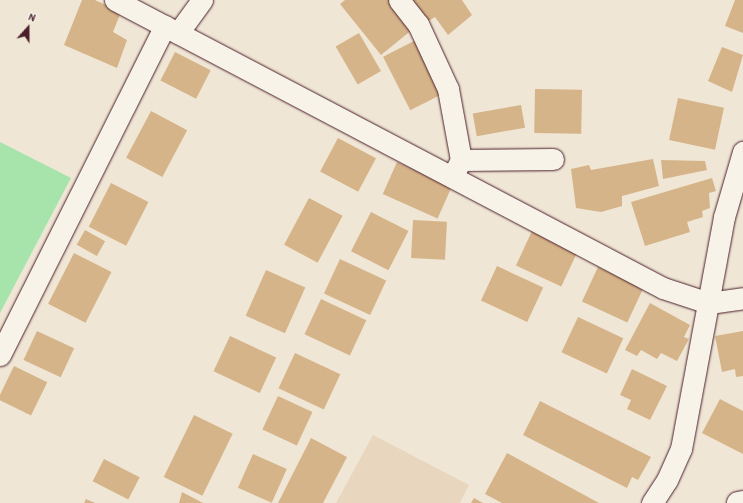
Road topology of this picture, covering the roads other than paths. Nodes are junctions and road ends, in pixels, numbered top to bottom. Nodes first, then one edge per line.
1 (115, 0) edge
2 (202, 0) edge
3 (399, 0) edge
4 (171, 30) junction
5 (743, 152) edge
6 (553, 159) dead end
7 (456, 169) junction
8 (743, 298) edge
9 (709, 303) junction
10 (0, 355) edge
11 (743, 502) edge
12 (652, 503) edge
13 (738, 503) edge

1 - 4 street
2 - 4 street
3 - 7 street
4 - 7 street
4 - 10 street
5 - 9 street
6 - 7 street
7 - 9 street
8 - 9 street
9 - 12 street
11 - 13 street

